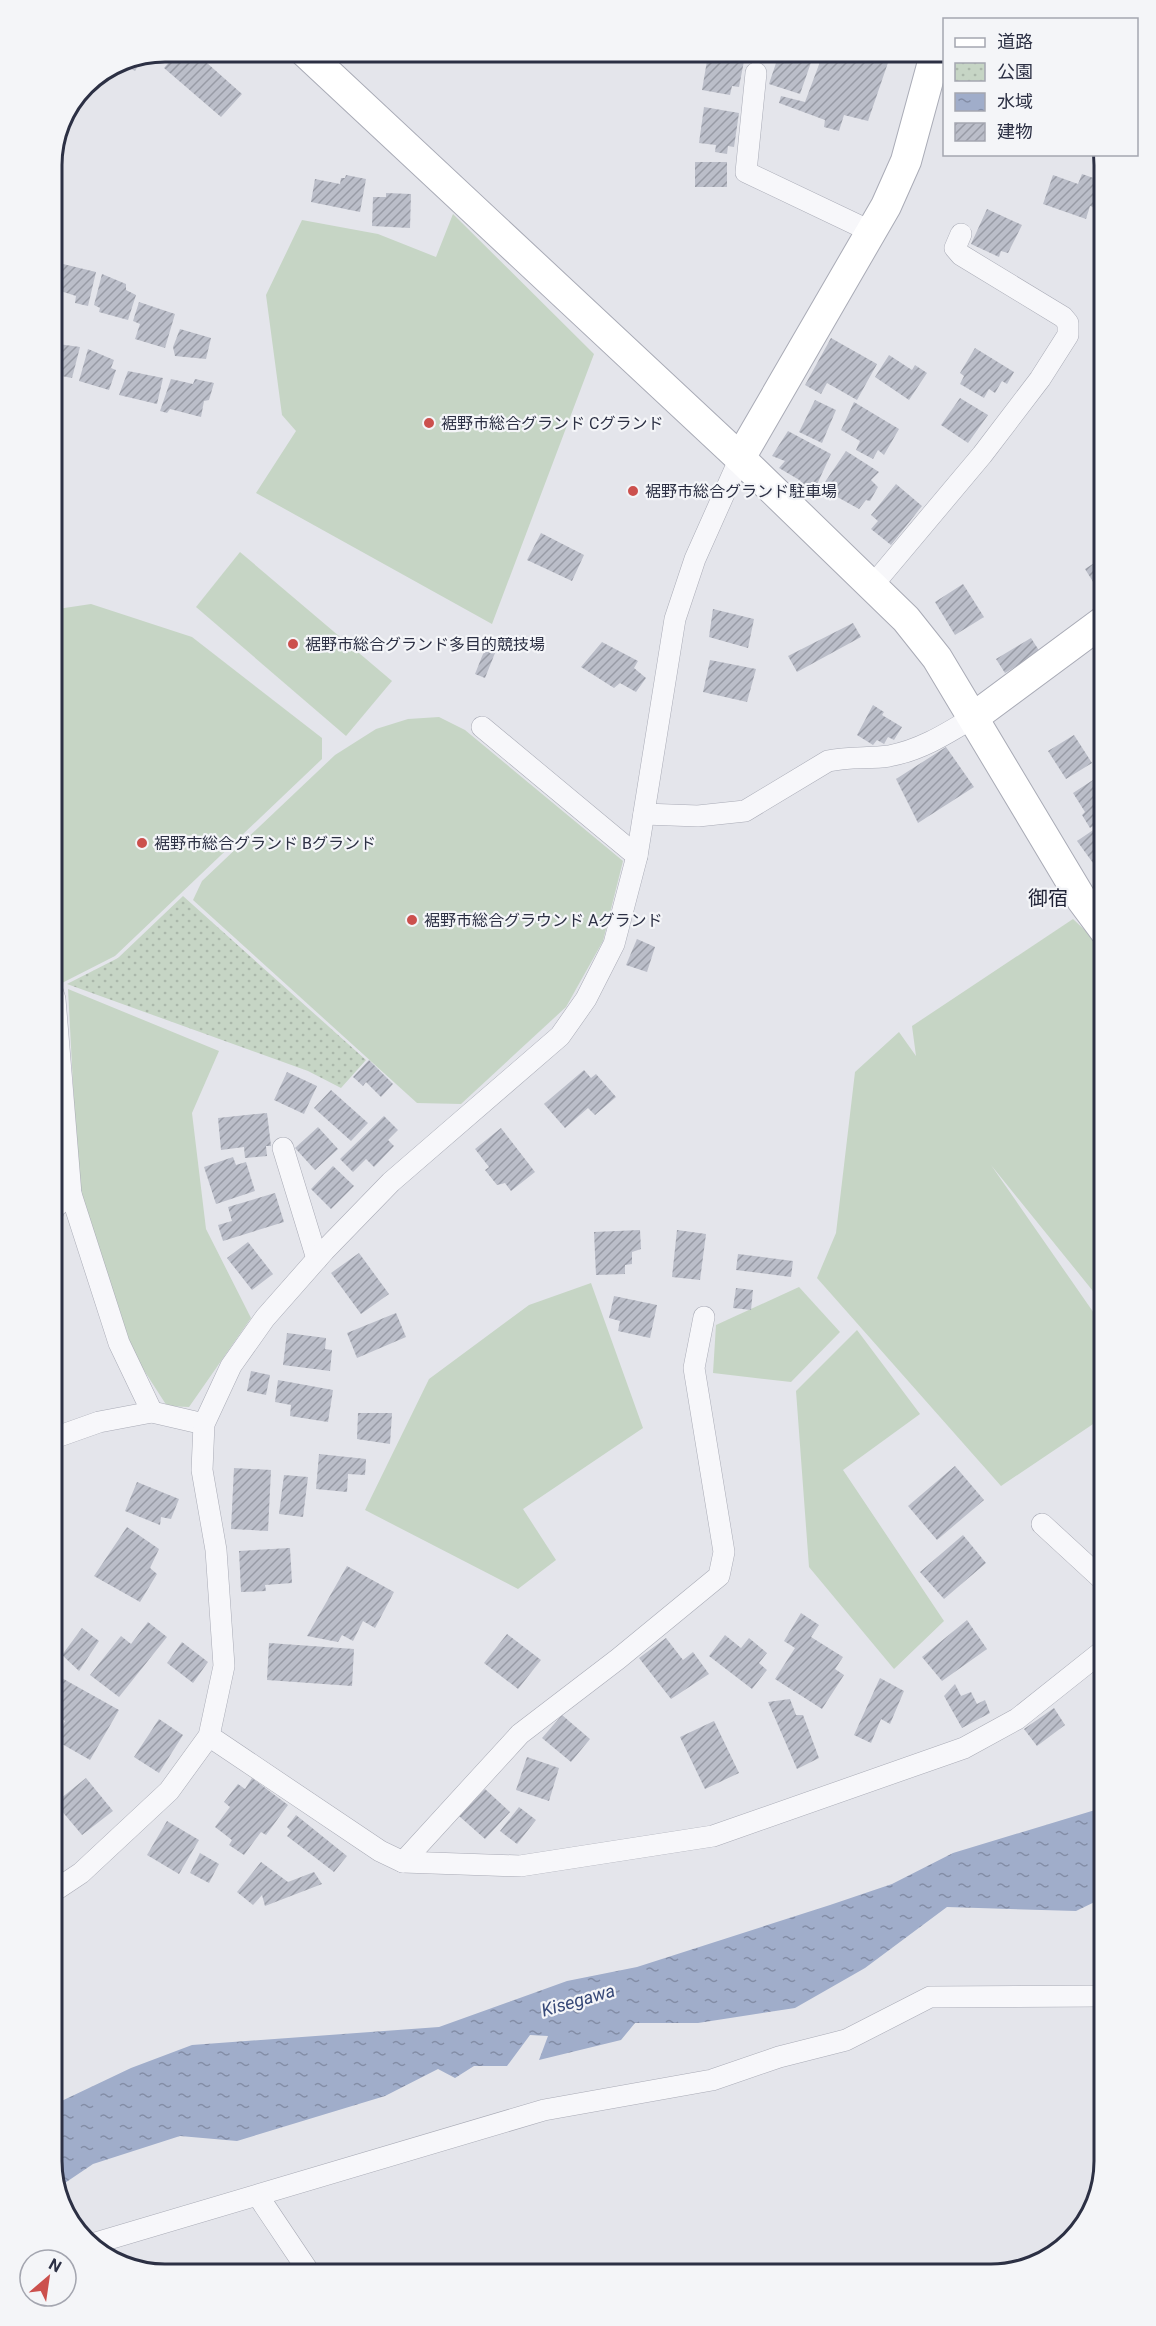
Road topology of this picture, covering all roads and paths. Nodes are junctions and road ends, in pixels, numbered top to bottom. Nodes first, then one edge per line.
1 (316, 62) edge
2 (933, 62) edge
3 (756, 73) dead end
4 (872, 232) junction
5 (961, 234) dead end
6 (740, 458) junction
7 (872, 586) junction
8 (1094, 628) edge
9 (974, 717) junction
10 (482, 727) dead end
11 (644, 814) junction
12 (637, 856) junction
13 (1094, 916) edge
14 (62, 1084) edge
15 (283, 1148) dead end
16 (71, 1194) junction
17 (62, 1201) edge
18 (317, 1259) junction
19 (704, 1317) dead end
20 (152, 1412) junction
21 (204, 1424) junction
22 (62, 1435) edge
23 (1042, 1524) dead end
24 (1094, 1572) edge
25 (1094, 1658) edge
26 (209, 1736) junction
27 (403, 1862) junction
28 (62, 1886) edge
29 (1094, 1996) edge
30 (258, 2196) junction
31 (100, 2242) edge
32 (304, 2264) edge

1 - 6 street
2 - 4 street
3 - 4 street
4 - 6 street
5 - 7 street
6 - 7 street
6 - 11 street
7 - 9 street
8 - 9 street
9 - 11 street
9 - 13 street
10 - 12 street
11 - 12 street
12 - 18 street
14 - 16 street
15 - 18 street
16 - 17 street
16 - 20 street
18 - 21 street
19 - 27 street
20 - 21 street
20 - 22 street
21 - 26 street
23 - 24 street
25 - 27 street
26 - 27 street
26 - 28 street
29 - 30 street
30 - 31 street
30 - 32 street

